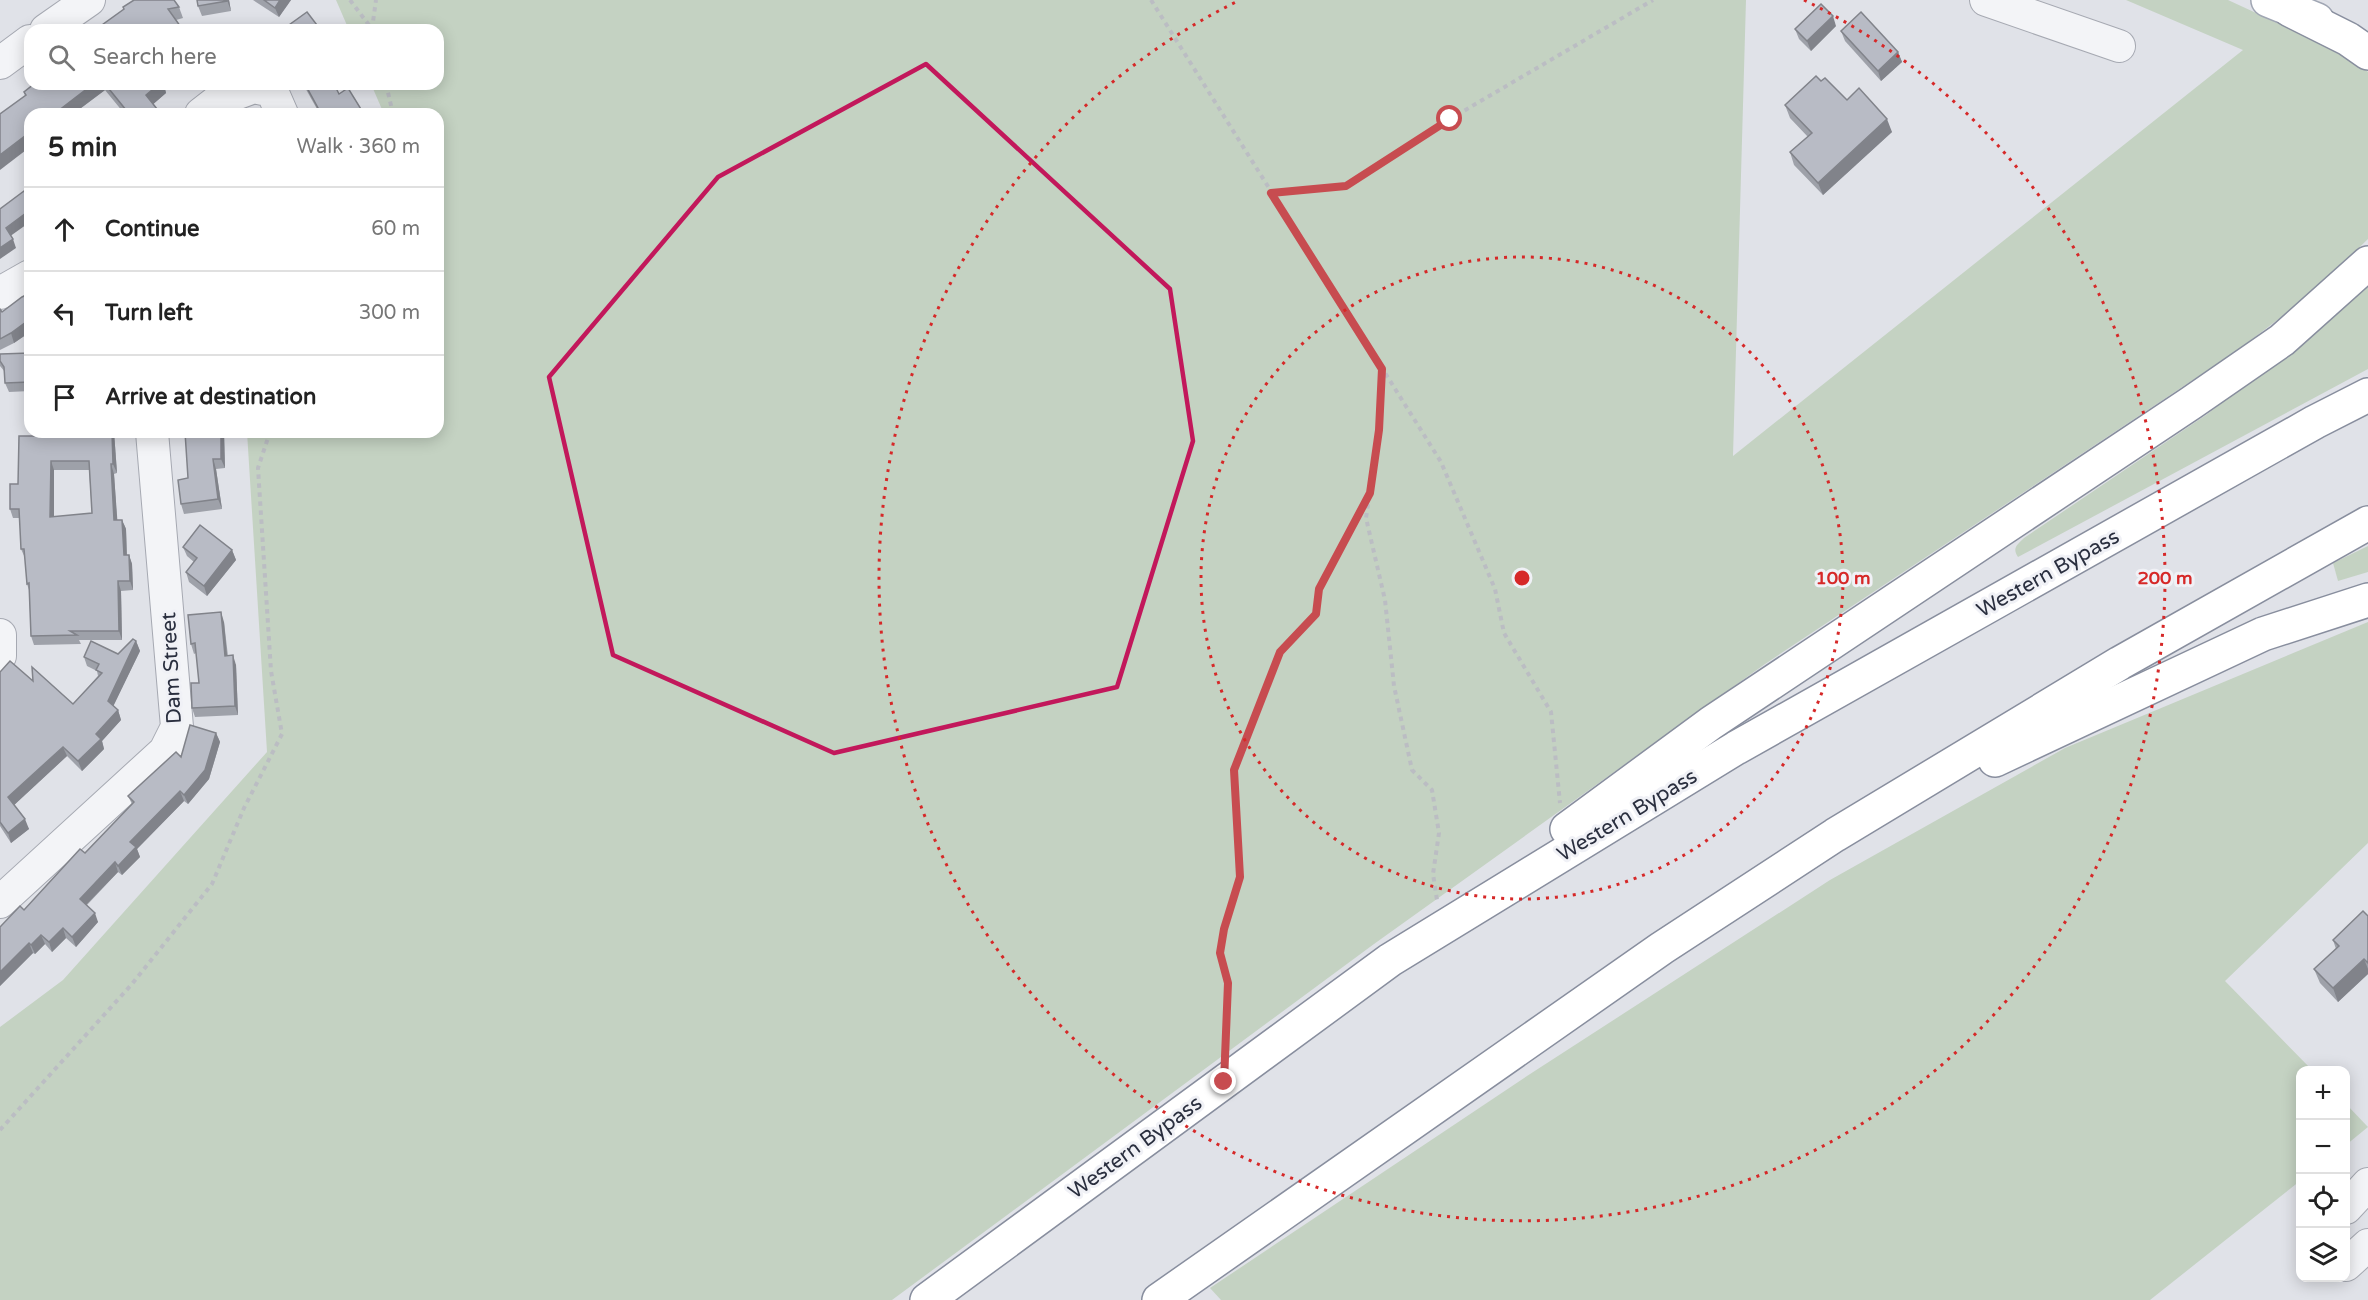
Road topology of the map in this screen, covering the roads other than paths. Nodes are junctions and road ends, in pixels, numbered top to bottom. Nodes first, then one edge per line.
1 (89, 0) edge
2 (1986, 0) edge
3 (2279, 5) edge
4 (52, 17) edge
5 (2368, 42) edge
6 (24, 45) edge
7 (2119, 46) dead end
8 (2368, 53) edge
9 (0, 63) edge
10 (246, 90) edge
11 (265, 90) edge
12 (209, 108) edge
13 (279, 108) edge
14 (2368, 262) edge
15 (24, 279) edge
16 (0, 293) edge
17 (2368, 395) edge
18 (153, 438) edge
19 (2368, 523) edge
20 (2368, 600) edge
21 (0, 635) edge
22 (0, 656) edge
23 (1835, 835) junction
24 (0, 902) edge
25 (1390, 960) junction
26 (2368, 1184) edge
27 (2350, 1204) edge
28 (2368, 1245) edge
29 (2350, 1261) edge
30 (927, 1300) edge
31 (1159, 1300) edge

1 - 4 street
2 - 7 street
3 - 5 main road
3 - 8 main road
6 - 9 street
10 - 12 street
11 - 13 street
14 - 25 main road
15 - 16 street
17 - 25 main road, Western Bypass
18 - 24 street, Dam Street
19 - 23 main road
20 - 23 main road
21 - 22 street
23 - 31 main road
25 - 30 main road, Western Bypass
26 - 27 street
28 - 29 street

